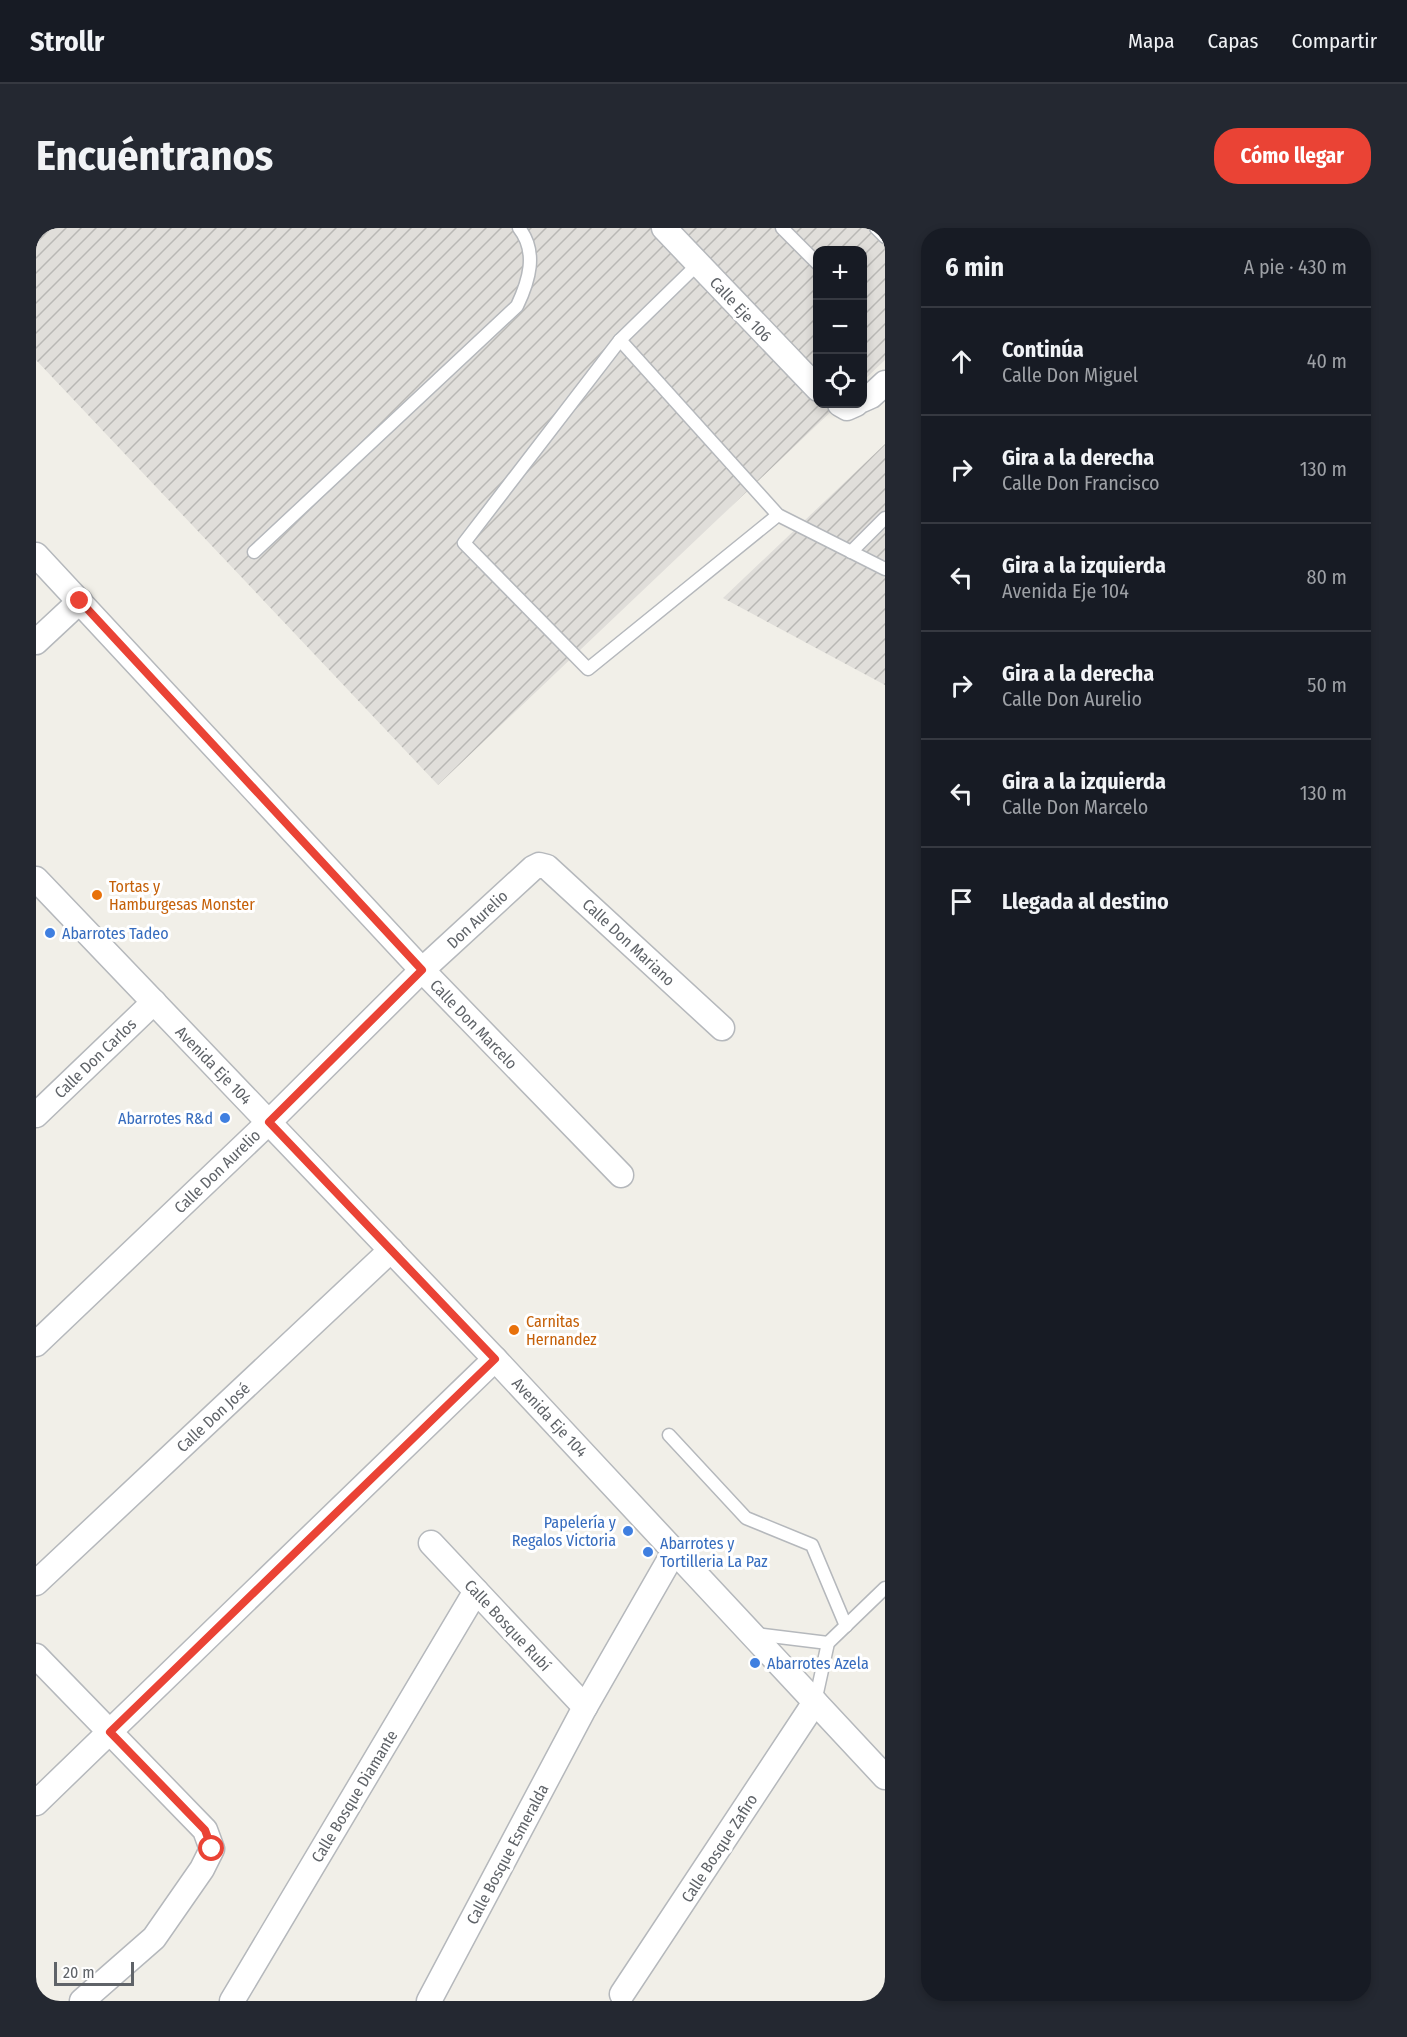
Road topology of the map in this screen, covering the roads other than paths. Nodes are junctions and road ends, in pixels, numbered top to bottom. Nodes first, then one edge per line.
1 (519, 228) edge
2 (664, 228) edge
3 (782, 228) edge
4 (876, 228) edge
5 (885, 237) edge
6 (813, 259) edge
7 (698, 264) junction
8 (620, 340) junction
9 (885, 383) edge
10 (813, 384) edge
11 (867, 398) edge
12 (778, 515) junction
13 (885, 518) edge
14 (254, 552) dead end
15 (851, 552) junction
16 (36, 555) edge
17 (885, 569) edge
18 (80, 601) junction
19 (36, 642) edge
20 (533, 868) joint
21 (36, 879) edge
22 (422, 970) junction
23 (154, 1002) junction
24 (722, 1028) dead end
25 (36, 1115) edge
26 (269, 1122) junction
27 (621, 1175) dead end
28 (391, 1250) junction
29 (36, 1344) edge
30 (495, 1359) junction
31 (669, 1435) dead end
32 (431, 1543) dead end
33 (675, 1550) junction
34 (36, 1583) edge
35 (885, 1588) edge
36 (476, 1591) junction
37 (846, 1626) junction
38 (752, 1633) junction
39 (828, 1643) junction
40 (36, 1656) edge
41 (815, 1702) junction
42 (585, 1707) junction
43 (110, 1732) junction
44 (885, 1777) edge
45 (36, 1803) edge
46 (622, 1994) dead end
47 (82, 2001) edge
48 (232, 2001) edge
49 (429, 2001) edge

1 - 14 lane
2 - 7 street, Calle Eje 106
3 - 6 lane
4 - 5 lane
7 - 8 lane
7 - 10 street, Calle Eje 106
8 - 12 lane
8 - 12 lane
9 - 11 street
12 - 15 lane
13 - 15 lane
15 - 17 lane
16 - 18 street, Calle Don Marcelo
18 - 19 street
18 - 22 street, Calle Don Marcelo
20 - 22 street, Don Aurelio
20 - 24 street, Calle Don Mariano
21 - 23 street, Avenida Eje 104
22 - 26 street, Calle Don Aurelio
22 - 27 street, Calle Don Marcelo
23 - 25 street, Calle Don Carlos
23 - 26 street, Avenida Eje 104
26 - 28 street, Avenida Eje 104
26 - 29 street, Calle Don Aurelio
28 - 30 street, Avenida Eje 104
28 - 34 street, Calle Don José
30 - 33 street, Avenida Eje 104
30 - 43 street
31 - 37 lane
32 - 36 street, Calle Bosque Rubí
33 - 38 street, Avenida Eje 104
33 - 42 street, Calle Bosque Esmeralda
35 - 37 lane
36 - 42 street, Calle Bosque Rubí
36 - 48 street, Calle Bosque Diamante
37 - 39 lane
38 - 39 lane
38 - 41 street, Avenida Eje 104
39 - 41 lane
40 - 43 street
41 - 44 street, Avenida Eje 104
41 - 46 street, Calle Bosque Zafiro
42 - 49 street, Calle Bosque Esmeralda
43 - 45 street
43 - 47 street

